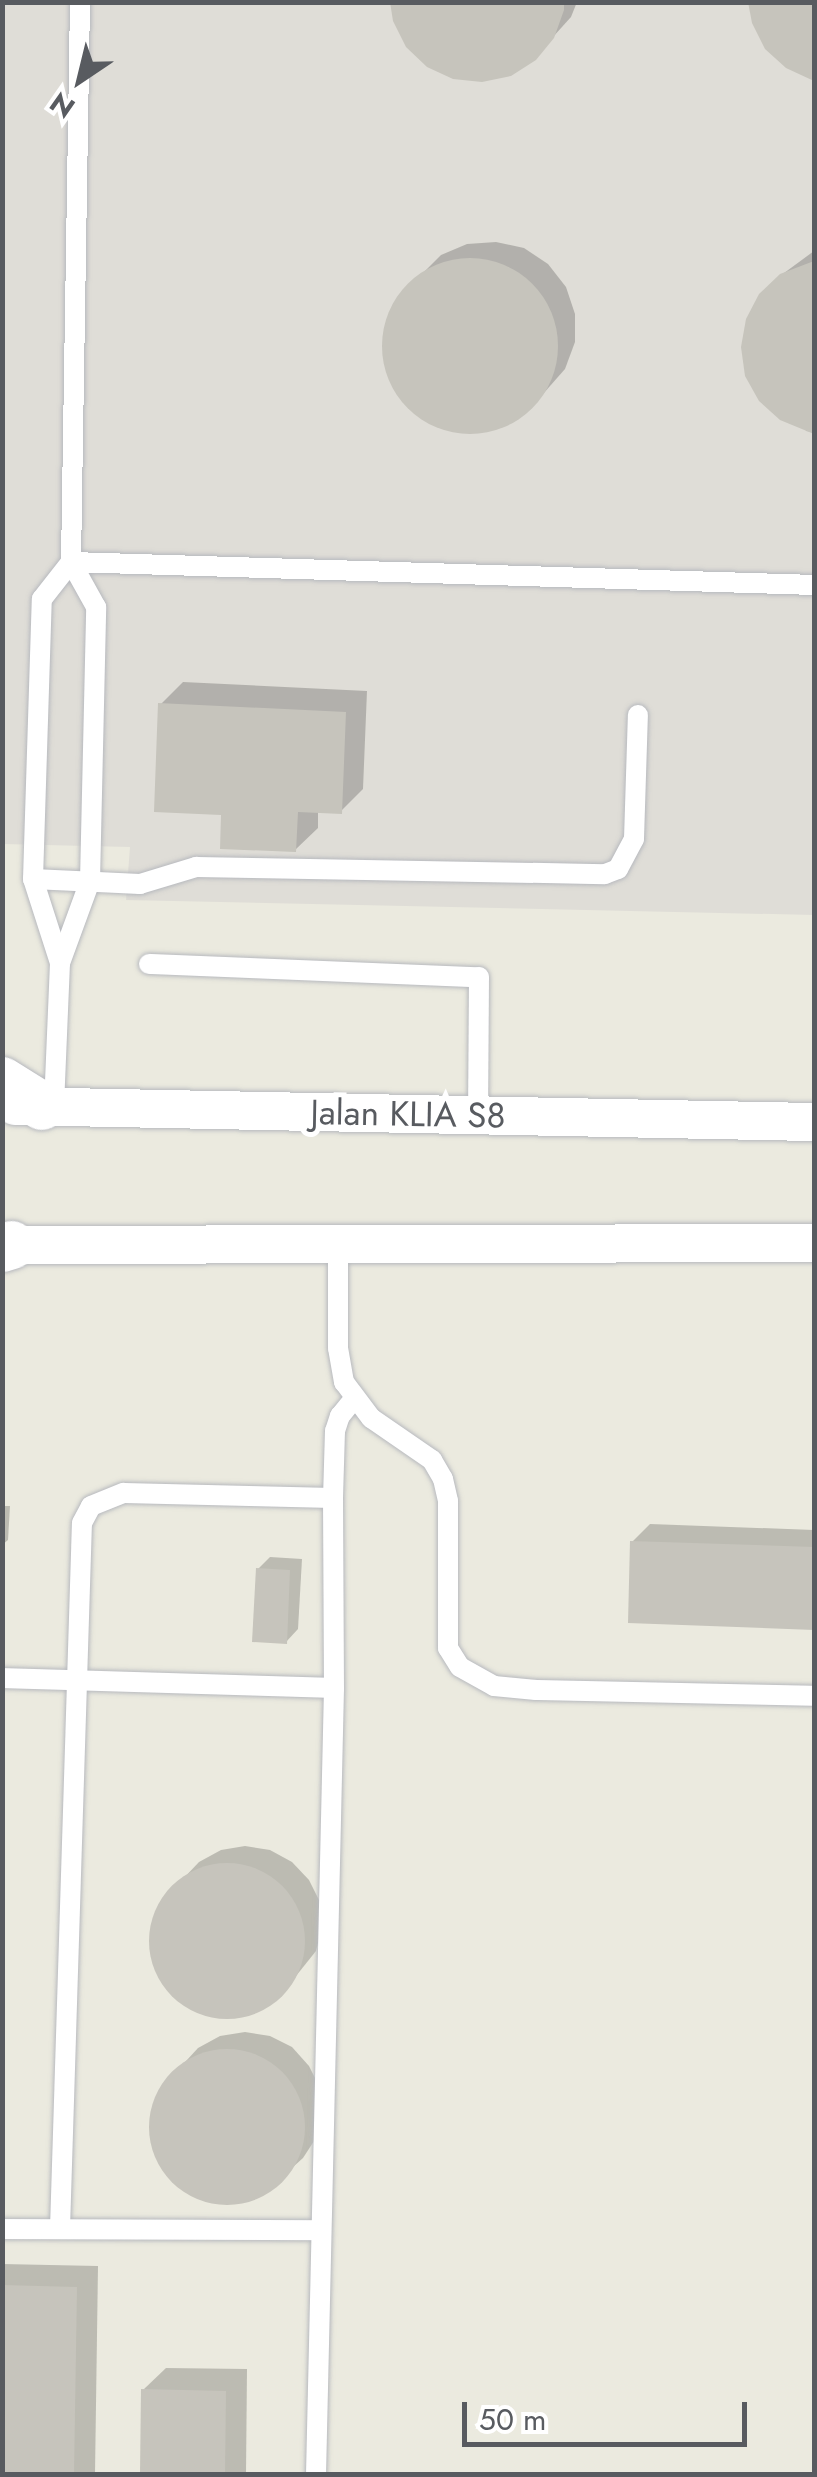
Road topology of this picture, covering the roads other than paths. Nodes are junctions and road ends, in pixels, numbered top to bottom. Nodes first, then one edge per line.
1 (80, 2) edge
2 (71, 562) junction
3 (814, 584) edge
4 (638, 715) dead end
5 (34, 880) junction
6 (90, 880) junction
7 (60, 963) junction
8 (149, 964) dead end
9 (2, 1082) edge
10 (33, 1106) edge
11 (478, 1115) junction
12 (814, 1122) edge
13 (814, 1243) edge
14 (6, 1246) edge
15 (338, 1247) junction
16 (353, 1400) junction
17 (333, 1498) junction
18 (2, 1678) edge
19 (75, 1680) junction
20 (334, 1688) junction
21 (814, 1696) edge
22 (2, 2229) edge
23 (60, 2229) junction
24 (320, 2230) junction
25 (316, 2474) edge

1 - 2 lane
2 - 3 lane
2 - 5 lane
2 - 6 lane
4 - 6 lane
5 - 6 lane
5 - 7 lane
6 - 7 lane
7 - 10 lane
8 - 11 lane
9 - 10 street
10 - 11 street, Jalan KLIA S8
11 - 12 street, Jalan KLIA S8
13 - 15 street
14 - 15 street
15 - 16 lane
16 - 17 lane
16 - 21 lane
17 - 19 lane
17 - 20 lane
18 - 19 lane
19 - 20 lane
19 - 23 lane
20 - 24 lane
22 - 23 lane
23 - 24 lane
24 - 25 lane

